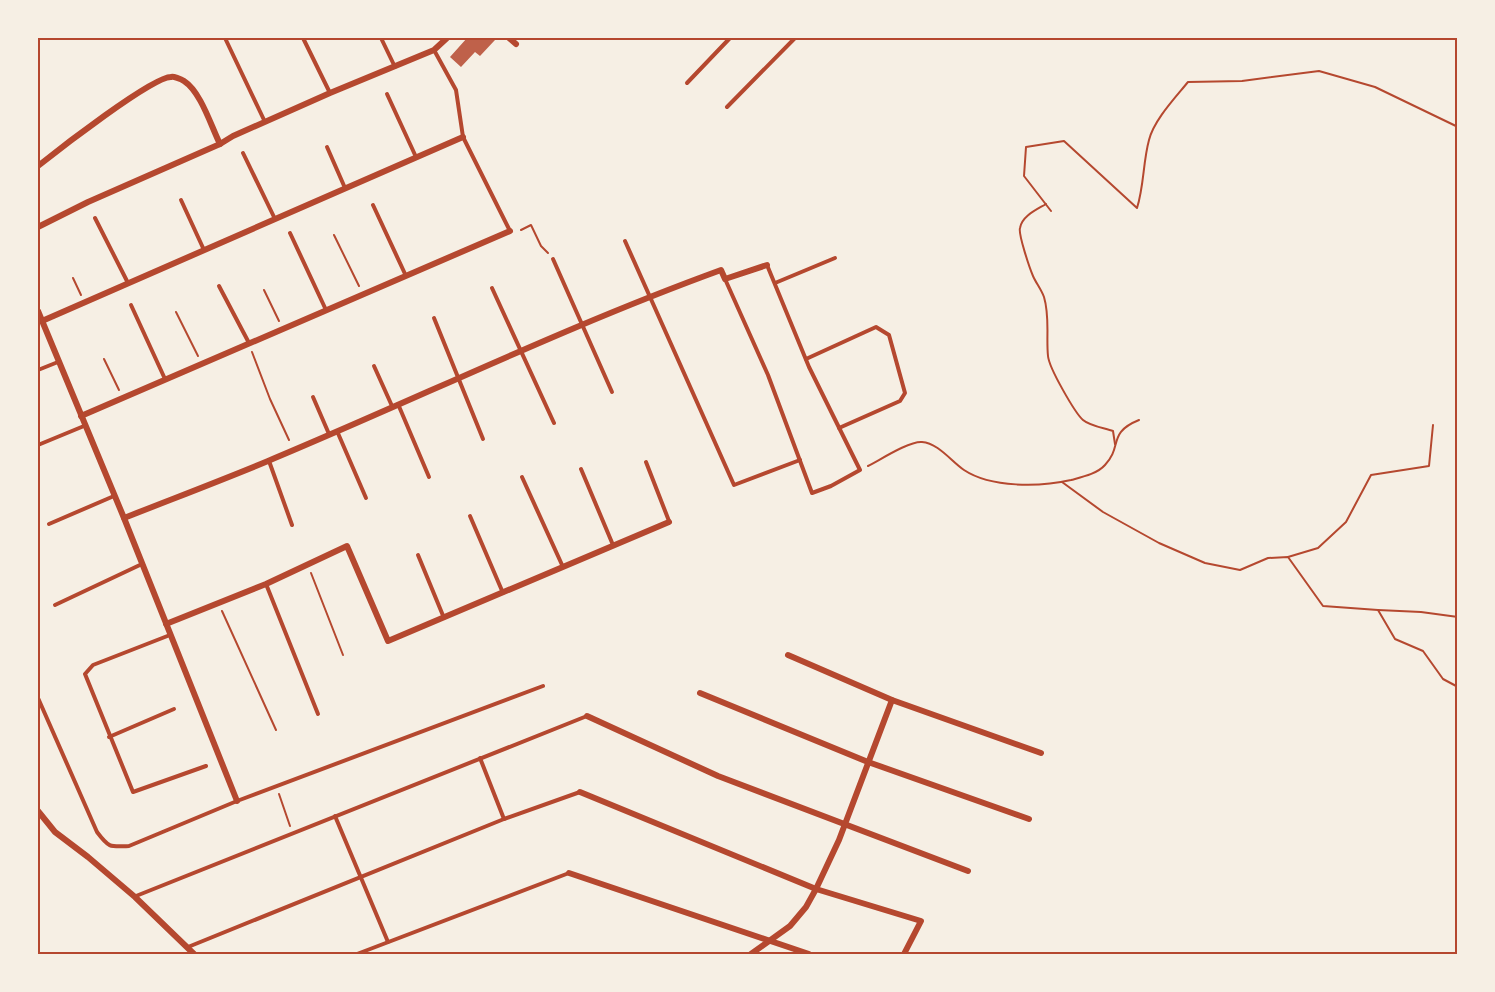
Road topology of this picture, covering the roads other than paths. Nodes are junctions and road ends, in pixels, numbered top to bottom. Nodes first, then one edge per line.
1 (225, 38) edge
2 (303, 38) edge
3 (381, 38) edge
4 (447, 38) edge
5 (509, 38) edge
6 (730, 38) edge
7 (795, 38) edge
8 (516, 44) dead end
9 (434, 50) junction
10 (395, 67) junction
11 (687, 83) dead end
12 (330, 93) junction
13 (387, 94) dead end
14 (727, 107) dead end
15 (266, 123) junction
16 (463, 137) junction
17 (220, 144) junction
18 (327, 147) dead end
19 (243, 153) dead end
20 (417, 158) junction
21 (38, 166) edge
22 (346, 189) junction
23 (181, 200) dead end
24 (373, 205) dead end
25 (95, 218) dead end
26 (275, 219) junction
27 (38, 227) edge
28 (510, 231) joint
29 (290, 233) dead end
30 (625, 241) dead end
31 (204, 250) junction
32 (835, 258) dead end
33 (554, 259) road end
34 (767, 265) joint
35 (406, 276) junction
36 (725, 279) junction
37 (128, 283) junction
38 (775, 283) junction
39 (219, 286) dead end
40 (492, 288) dead end
41 (650, 296) junction
42 (131, 305) dead end
43 (326, 310) junction
44 (38, 311) edge
45 (434, 318) dead end
46 (42, 321) junction
47 (582, 324) junction
48 (249, 343) junction
49 (522, 350) junction
50 (806, 359) junction
51 (58, 362) junction
52 (374, 366) dead end
53 (38, 370) edge
54 (458, 377) junction
55 (165, 380) junction
56 (612, 392) dead end
57 (313, 397) dead end
58 (395, 405) junction
59 (81, 416) junction
60 (554, 423) dead end
61 (84, 426) junction
62 (839, 428) junction
63 (337, 430) junction
64 (329, 434) junction
65 (483, 439) dead end
66 (38, 445) edge
67 (800, 460) junction
68 (268, 461) junction
69 (645, 462) dead end
70 (581, 469) dead end
71 (429, 477) dead end
72 (522, 477) dead end
73 (114, 496) junction
74 (366, 498) dead end
75 (470, 516) dead end
76 (124, 518) junction
77 (669, 522) joint
78 (49, 524) dead end
79 (292, 525) dead end
80 (614, 546) junction
81 (418, 555) dead end
82 (142, 564) junction
83 (563, 568) junction
84 (266, 584) junction
85 (503, 593) junction
86 (55, 605) dead end
87 (444, 619) junction
88 (166, 624) junction
89 (170, 634) junction
90 (788, 655) dead end
91 (543, 686) dead end
92 (699, 693) dead end
93 (38, 698) edge
94 (892, 700) junction
95 (174, 709) dead end
96 (318, 714) dead end
97 (587, 716) joint
98 (109, 736) junction
99 (1041, 753) dead end
100 (480, 758) junction
101 (868, 762) junction
102 (206, 766) dead end
103 (580, 792) joint
104 (237, 801) junction
105 (38, 811) edge
106 (335, 816) junction
107 (504, 819) junction
108 (1029, 819) dead end
109 (845, 824) junction
110 (968, 871) dead end
111 (569, 873) joint
112 (361, 877) junction
113 (816, 889) junction
114 (135, 897) junction
115 (770, 941) junction
116 (388, 942) junction
117 (187, 948) junction
118 (194, 954) edge
119 (357, 954) edge
120 (751, 954) edge
121 (809, 954) edge
122 (904, 954) edge

1 - 15 lane
2 - 12 lane
3 - 10 lane
4 - 9 street
5 - 8 street
6 - 11 lane
7 - 14 lane
9 - 10 street
9 - 16 lane
10 - 12 street
12 - 15 street
13 - 20 lane
15 - 17 street
16 - 20 street
16 - 28 lane
17 - 21 street
17 - 27 street
18 - 22 lane
19 - 26 lane
20 - 22 street
22 - 26 street
23 - 31 lane
24 - 35 lane
25 - 37 lane
26 - 31 street
28 - 35 street
29 - 43 lane
30 - 41 lane
31 - 37 street
32 - 38 lane
33 - 47 lane
34 - 36 street
34 - 38 lane
35 - 43 street
36 - 41 street
36 - 67 lane
37 - 46 street
38 - 50 lane
39 - 48 lane
40 - 49 lane
41 - 47 street
41 - 67 lane
42 - 55 lane
43 - 48 street
44 - 46 street
45 - 54 lane
46 - 51 street
47 - 49 street
47 - 56 lane
48 - 55 street
49 - 54 street
49 - 60 lane
50 - 62 lane
50 - 62 lane
51 - 53 lane
51 - 59 street
52 - 58 lane
54 - 58 street
54 - 65 lane
55 - 59 street
57 - 64 lane
58 - 63 street
58 - 71 lane
59 - 61 street
61 - 66 lane
61 - 73 street
62 - 67 lane
63 - 64 street
63 - 74 lane
64 - 68 street
68 - 76 street
68 - 79 lane
69 - 77 lane
70 - 80 lane
72 - 83 lane
73 - 76 street
73 - 78 lane
75 - 85 lane
76 - 82 street
77 - 80 street
80 - 83 street
81 - 87 lane
82 - 86 lane
82 - 88 street
83 - 85 street
84 - 87 street
84 - 88 street
84 - 96 lane
85 - 87 street
88 - 89 street
89 - 98 lane
89 - 104 street
90 - 94 street
91 - 104 lane
92 - 101 street
93 - 104 lane
94 - 99 street
94 - 101 street
95 - 98 lane
97 - 100 lane
97 - 109 street
98 - 102 lane
100 - 106 lane
100 - 107 lane
101 - 108 street
101 - 109 street
103 - 107 lane
103 - 113 street
105 - 114 street
106 - 112 lane
106 - 114 lane
107 - 112 lane
109 - 110 street
109 - 113 street
111 - 115 street
111 - 116 lane
112 - 116 lane
112 - 117 lane
113 - 115 street
113 - 122 street
114 - 117 street
115 - 120 street
115 - 121 street
116 - 119 lane
117 - 118 street

